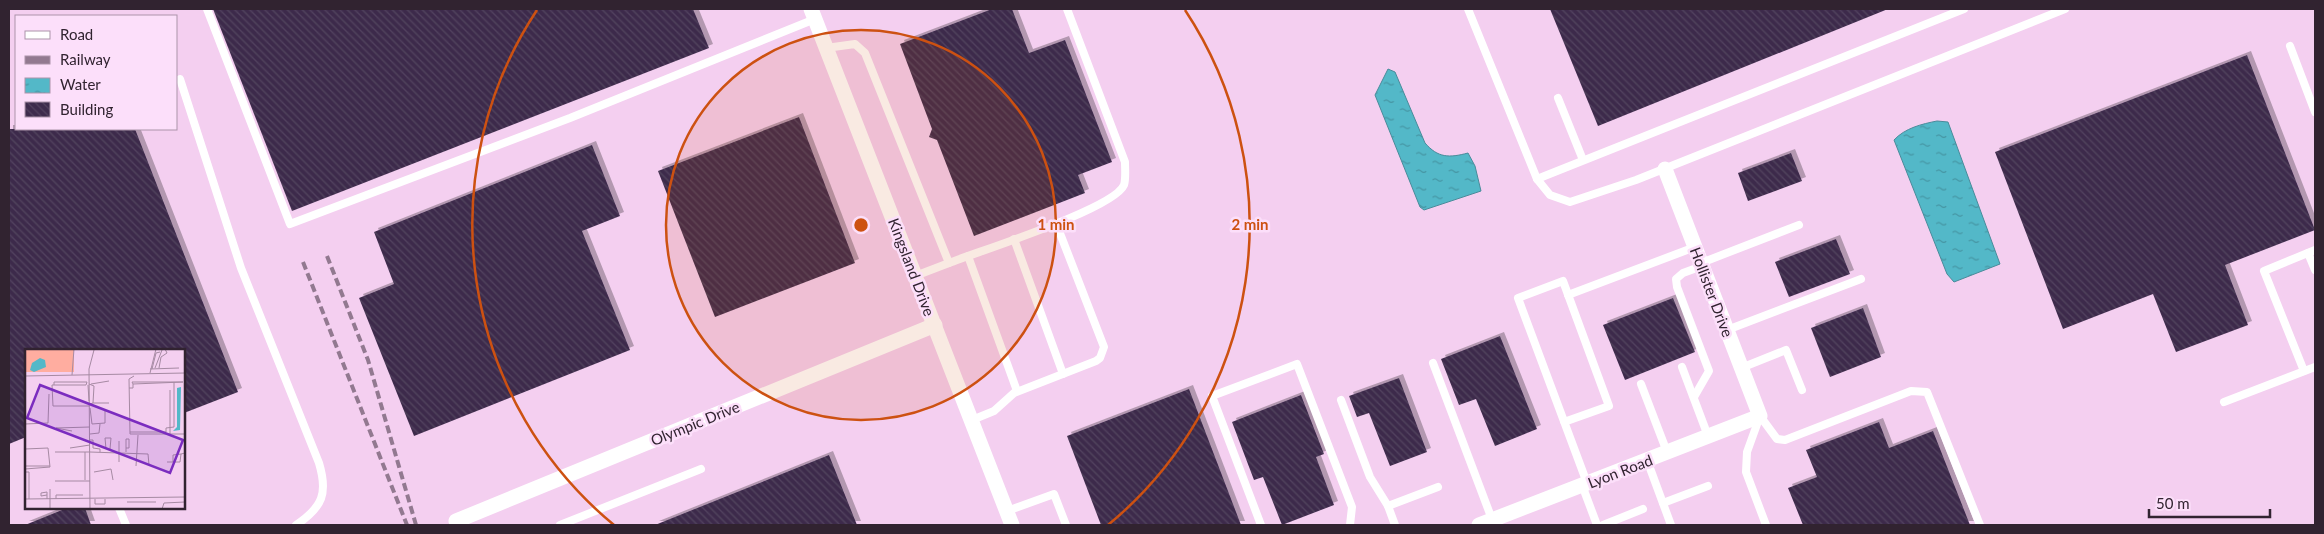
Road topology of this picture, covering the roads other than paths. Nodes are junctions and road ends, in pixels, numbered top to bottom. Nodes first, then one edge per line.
1 (206, 9) edge
2 (1067, 9) edge
3 (1468, 9) edge
4 (1964, 9) edge
5 (2065, 9) edge
6 (813, 14) edge
7 (2290, 46) dead end
8 (826, 48) junction
9 (180, 79) dead end
10 (1558, 98) dead end
11 (2315, 112) edge
12 (1583, 160) junction
13 (1665, 169) junction
14 (1537, 179) junction
15 (1056, 223) junction
16 (1799, 225) dead end
17 (1014, 239) junction
18 (1695, 247) junction
19 (2312, 252) edge
20 (968, 256) junction
21 (949, 263) junction
22 (1701, 264) junction
23 (2315, 270) edge
24 (915, 276) junction
25 (1861, 279) dead end
26 (1568, 295) junction
27 (935, 325) junction
28 (1727, 330) junction
29 (1433, 363) dead end
30 (1682, 367) dead end
31 (2315, 367) edge
32 (1741, 368) junction
33 (2304, 372) junction
34 (1063, 374) junction
35 (1641, 384) dead end
36 (1802, 390) dead end
37 (1017, 391) junction
38 (1694, 397) junction
39 (1341, 400) dead end
40 (2224, 402) dead end
41 (1760, 416) junction
42 (972, 420) junction
43 (1564, 422) junction
44 (1708, 436) junction
45 (1667, 452) junction
46 (1647, 460) junction
47 (701, 469) dead end
48 (1584, 484) junction
49 (1708, 486) dead end
50 (1438, 487) dead end
51 (1663, 503) junction
52 (1388, 506) junction
53 (119, 509) edge
54 (1643, 510) dead end
55 (1010, 518) edge
56 (459, 523) edge
57 (1489, 524) edge
58 (126, 525) edge
59 (296, 525) edge
60 (560, 525) edge
61 (1066, 525) edge
62 (1261, 525) edge
63 (1350, 525) edge
64 (1395, 525) edge
65 (1597, 525) edge
66 (1602, 525) edge
67 (1671, 525) edge
68 (1766, 525) edge
69 (1980, 525) edge

1 - 6 lane
2 - 15 lane
3 - 14 lane
4 - 12 lane
5 - 13 lane
6 - 8 street, Kingsland Drive
7 - 11 lane
8 - 21 lane
8 - 24 street, Kingsland Drive
9 - 59 lane
10 - 12 lane
12 - 14 lane
13 - 14 lane
13 - 18 street, Hollister Drive
15 - 17 lane
15 - 34 lane
16 - 22 lane
17 - 20 lane
17 - 34 lane
18 - 22 street, Hollister Drive
18 - 26 lane
19 - 23 lane
19 - 33 lane
20 - 21 lane
20 - 37 lane
21 - 24 lane
22 - 28 street, Hollister Drive
22 - 38 lane
24 - 27 street, Kingsland Drive
25 - 28 lane
26 - 43 lane
26 - 43 lane
27 - 42 street, Kingsland Drive
27 - 56 street, Olympic Drive
28 - 32 street, Hollister Drive
29 - 57 lane
30 - 38 lane
31 - 33 lane
32 - 36 lane
32 - 41 street, Hollister Drive
33 - 40 lane
34 - 37 lane
35 - 45 lane
37 - 42 lane
38 - 44 lane
39 - 52 lane
41 - 44 street, Lyon Road
41 - 68 lane
41 - 69 lane
42 - 55 street, Kingsland Drive
43 - 48 lane
44 - 45 street, Lyon Road
45 - 46 street, Lyon Road
46 - 48 street, Lyon Road
46 - 51 lane
47 - 60 lane
48 - 57 street, Lyon Road
48 - 65 lane
49 - 51 lane
50 - 52 lane
51 - 67 lane
52 - 64 lane
53 - 58 lane
54 - 66 lane
55 - 61 lane
62 - 63 lane

